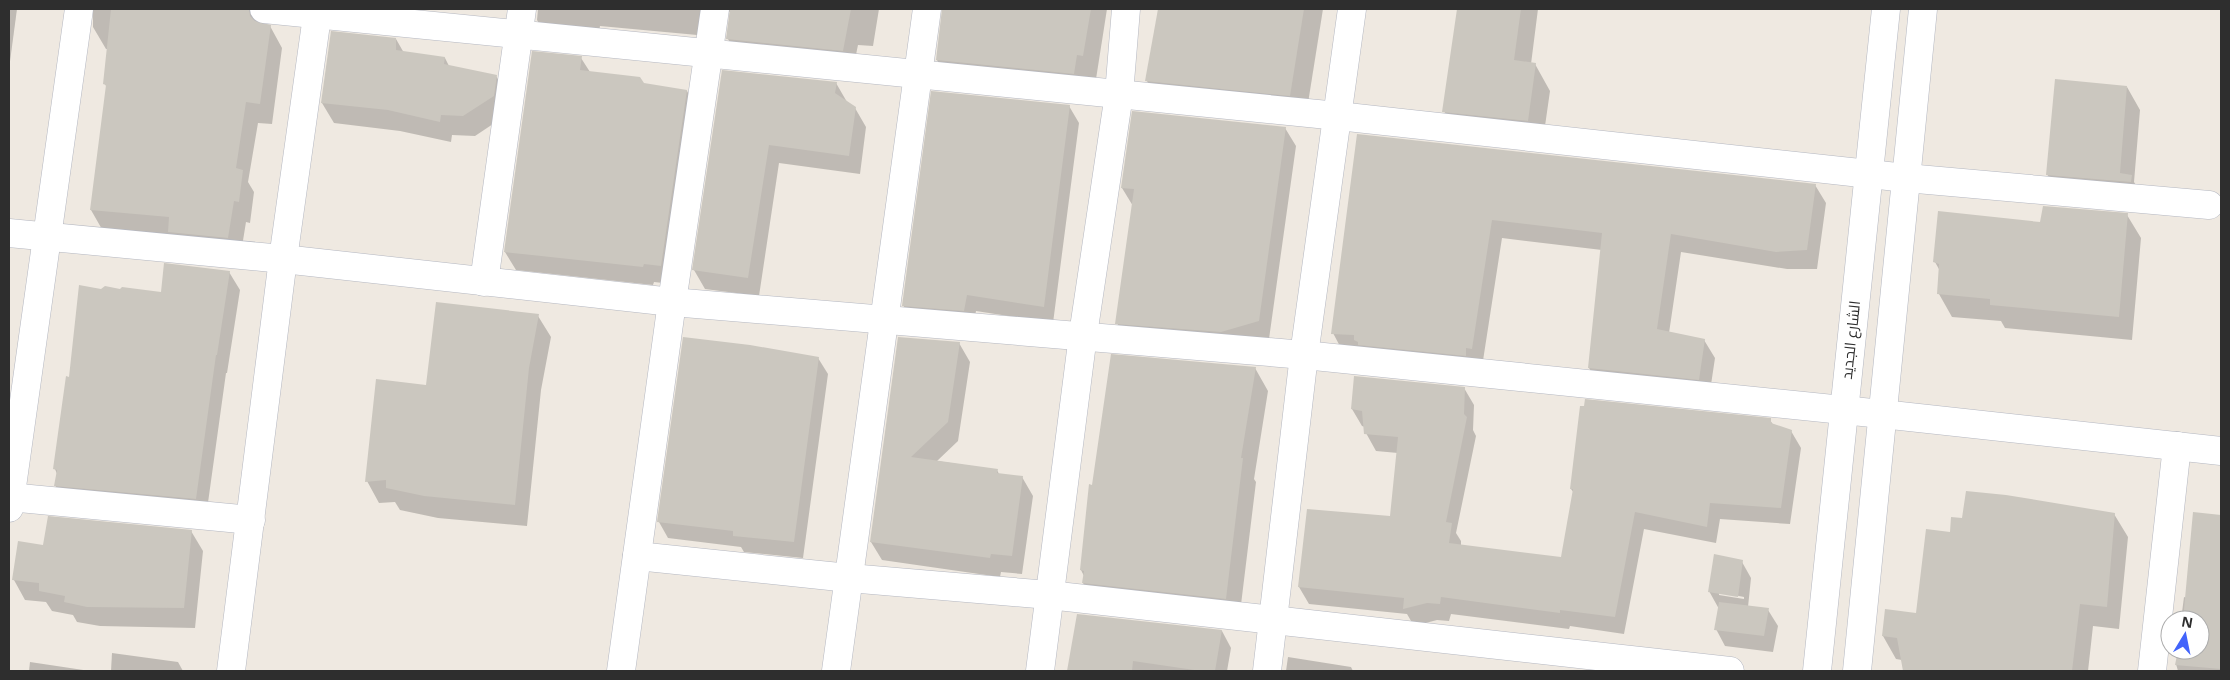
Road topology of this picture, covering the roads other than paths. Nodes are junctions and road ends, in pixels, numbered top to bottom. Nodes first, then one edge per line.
1 (79, 9) edge
2 (264, 9) edge
3 (715, 9) edge
4 (927, 9) edge
5 (1126, 9) edge
6 (1352, 9) edge
7 (1886, 9) edge
8 (1923, 9) edge
9 (318, 11) edge
10 (520, 21) edge
11 (709, 53) junction
12 (918, 74) junction
13 (1119, 94) junction
14 (1338, 116) junction
15 (1869, 173) junction
16 (1906, 178) junction
17 (2209, 205) dead end
18 (9, 233) edge
19 (48, 236) junction
20 (283, 259) junction
21 (484, 282) junction
22 (672, 302) junction
23 (884, 319) junction
24 (1083, 336) junction
25 (1304, 356) junction
26 (1844, 411) junction
27 (1882, 414) junction
28 (2177, 446) junction
29 (2221, 451) edge
30 (9, 501) edge
31 (251, 520) junction
32 (637, 556) junction
33 (849, 578) junction
34 (1049, 595) junction
35 (1273, 620) junction
36 (231, 671) edge
37 (621, 671) edge
38 (836, 671) edge
39 (1040, 671) edge
40 (1267, 671) edge
41 (1730, 671) edge
42 (1817, 671) edge
43 (1857, 671) edge
44 (2152, 671) edge

1 - 19 street
2 - 9 street
3 - 11 street
4 - 12 street
5 - 13 street
6 - 14 street
7 - 15 street, الشارع الجديد
8 - 16 street
9 - 10 street
9 - 20 street
10 - 11 street
10 - 21 street
11 - 12 street
11 - 22 street
12 - 13 street
12 - 23 street
13 - 14 street
13 - 24 street
14 - 15 street
14 - 25 street
15 - 16 street
15 - 26 street, الشارع الجديد
16 - 17 street
16 - 27 street
18 - 19 street
19 - 20 street
19 - 30 street
20 - 21 street
20 - 31 street
21 - 22 street
22 - 23 street
22 - 32 street
23 - 24 street
23 - 33 street
24 - 25 street
24 - 34 street
25 - 26 street
25 - 35 street
26 - 27 street
26 - 42 street, الشارع الجديد
27 - 28 street
27 - 43 street
28 - 29 street
28 - 44 street
30 - 31 street
31 - 36 street
32 - 33 street
32 - 37 street
33 - 34 street
33 - 38 street
34 - 35 street
34 - 39 street
35 - 40 street
35 - 41 street

